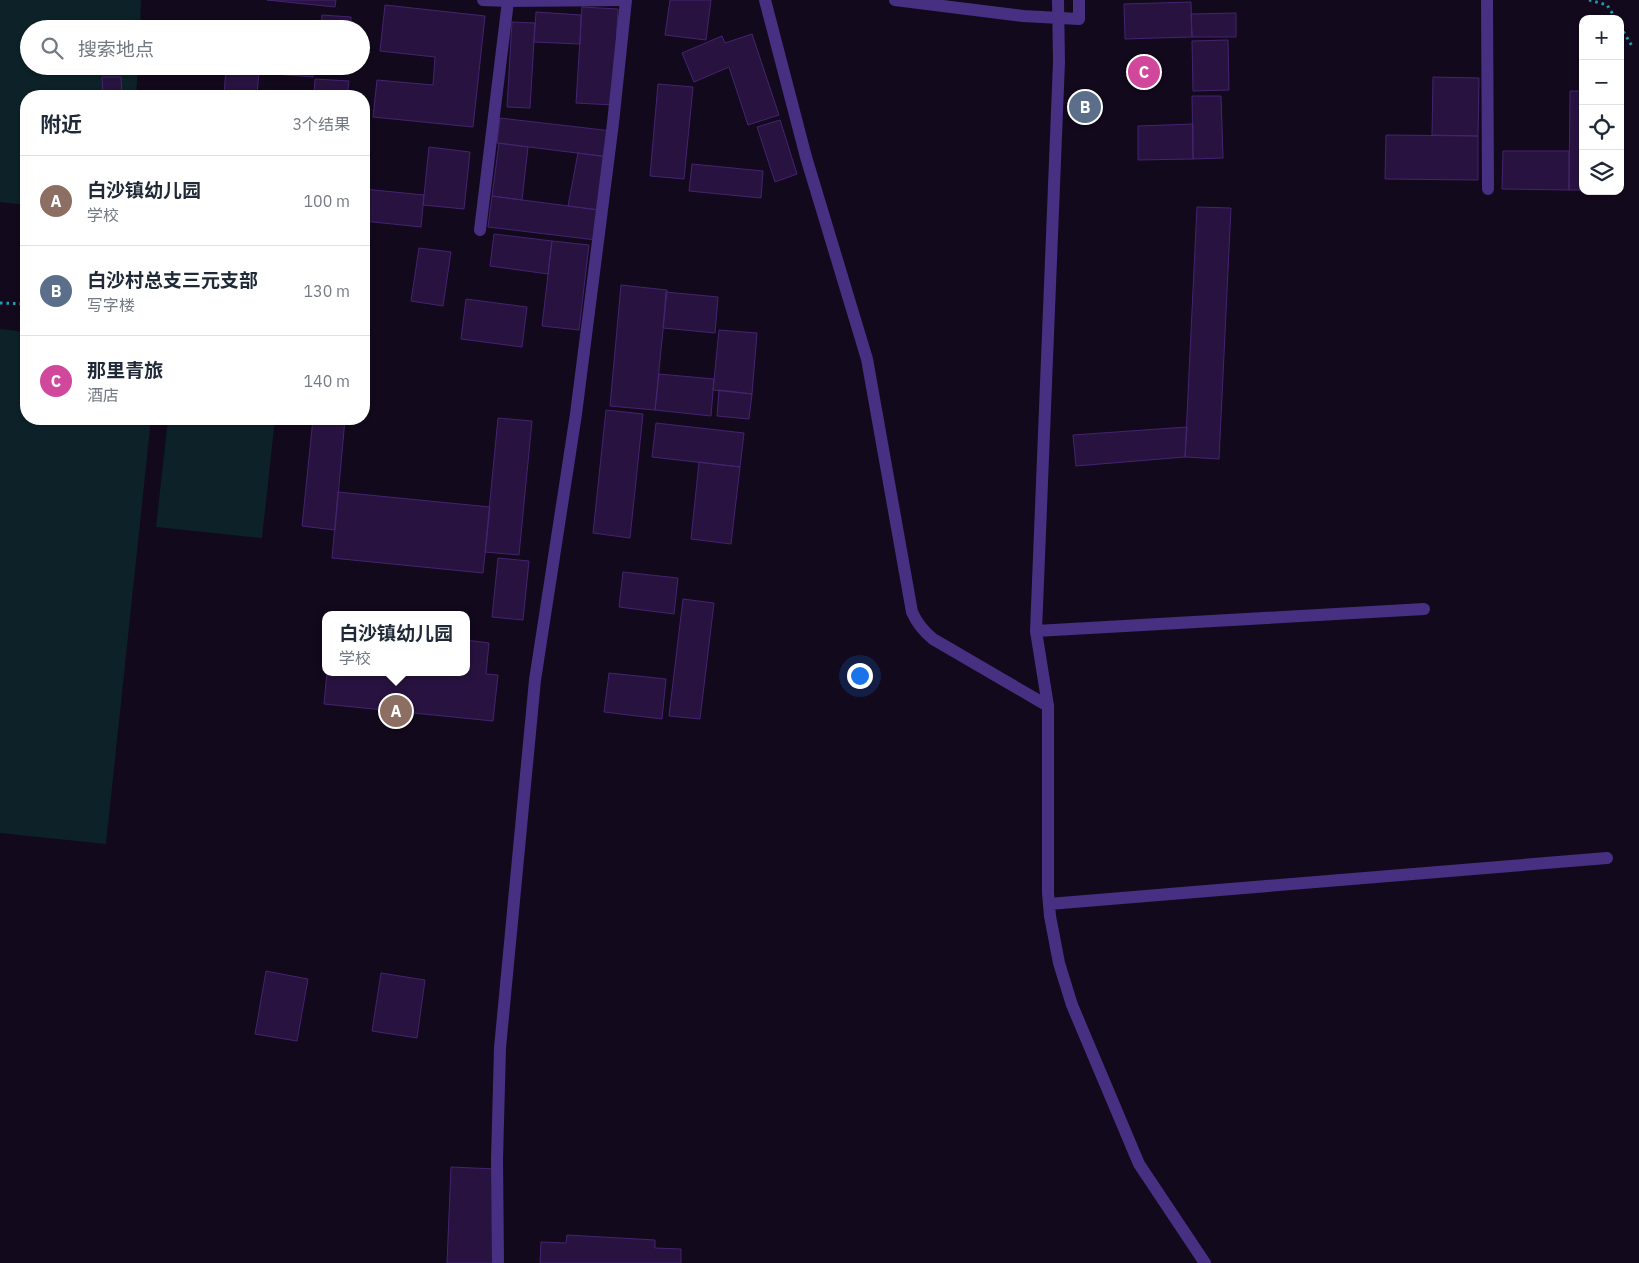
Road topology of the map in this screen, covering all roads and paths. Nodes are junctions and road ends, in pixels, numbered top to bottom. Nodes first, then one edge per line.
1 (483, 0) edge
2 (626, 0) edge
3 (765, 0) edge
4 (895, 0) edge
5 (1058, 0) edge
6 (1080, 0) edge
7 (1487, 0) edge
8 (1589, 0) edge
9 (508, 2) junction
10 (1614, 15) edge
11 (1059, 18) junction
12 (1624, 33) edge
13 (1632, 46) dead end
14 (1488, 189) dead end
15 (480, 230) dead end
16 (0, 303) edge
17 (20, 304) edge
18 (1424, 610) dead end
19 (1036, 631) junction
20 (1048, 706) junction
21 (1607, 858) dead end
22 (1049, 904) junction
23 (498, 1263) edge
24 (1205, 1263) edge

1 - 9 street
2 - 9 street
2 - 23 street
3 - 20 street
4 - 11 street
5 - 11 street
6 - 11 street
7 - 14 street
8 - 10 path
9 - 15 street
11 - 19 street
12 - 13 path
16 - 17 path
18 - 19 street
19 - 20 street
20 - 22 street
21 - 22 street
22 - 24 street

